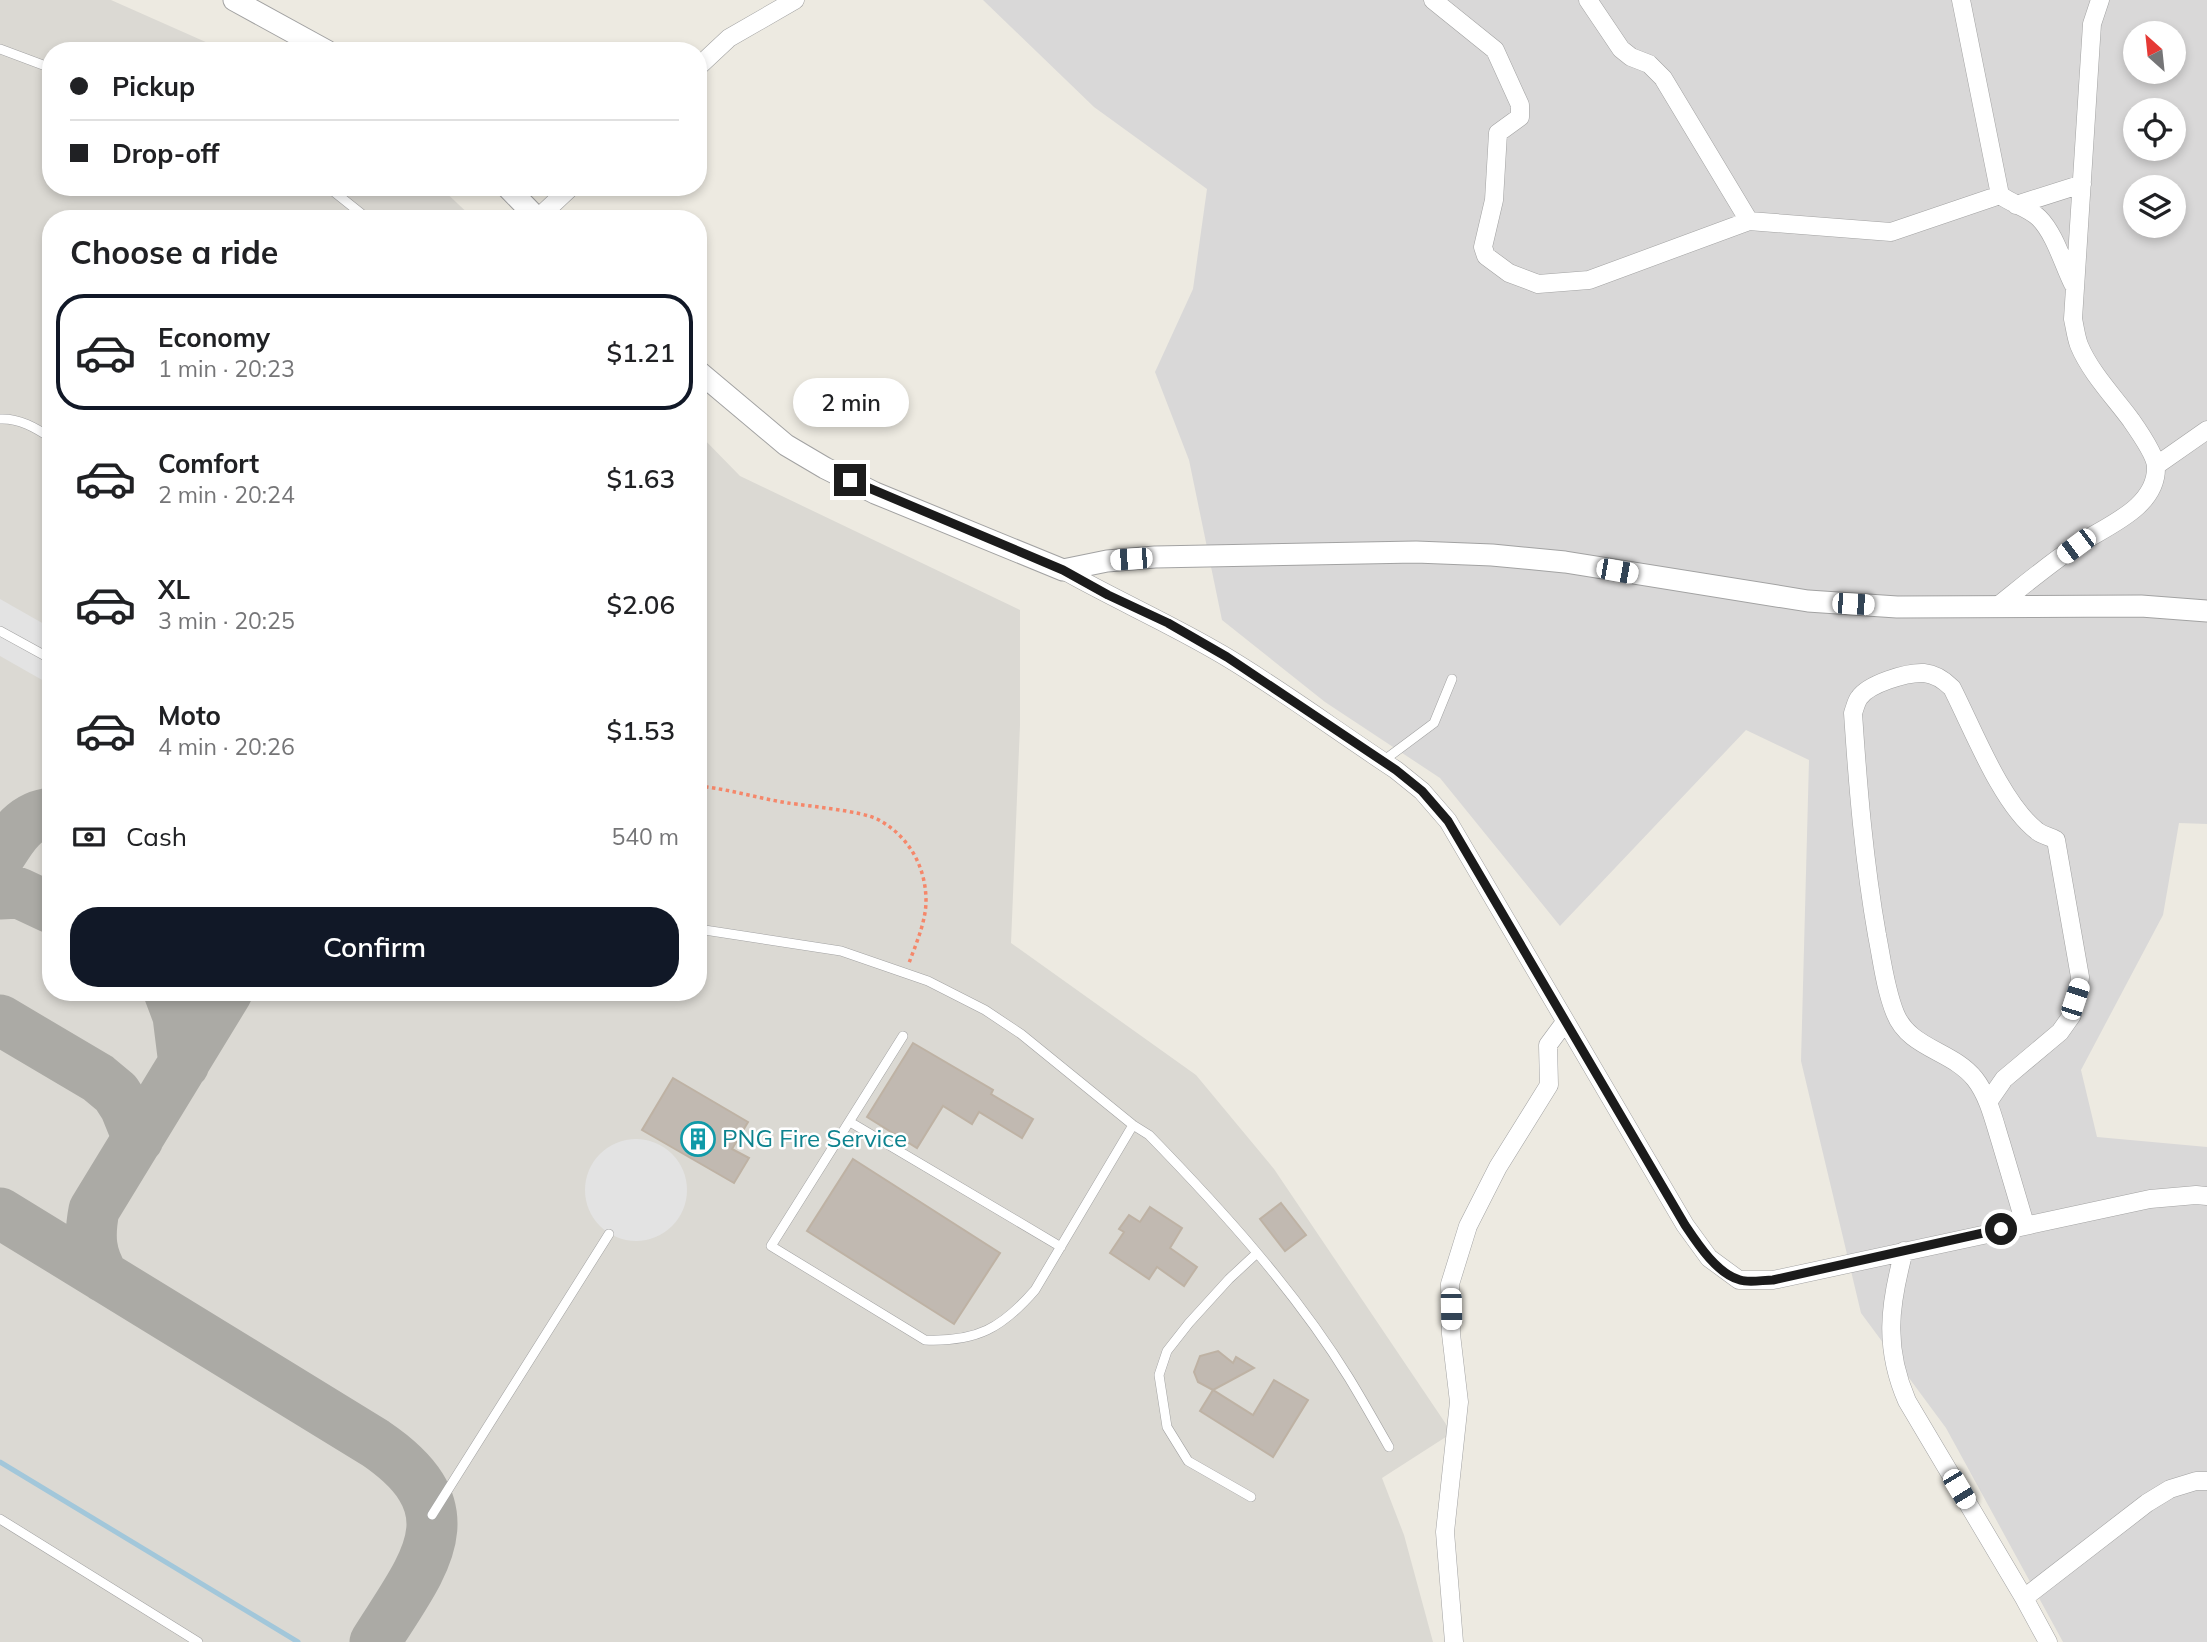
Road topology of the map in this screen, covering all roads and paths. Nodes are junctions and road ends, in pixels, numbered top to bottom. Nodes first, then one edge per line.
1 (234, 0) edge
2 (795, 0) edge
3 (1433, 0) edge
4 (1588, 0) edge
5 (1961, 0) edge
6 (2100, 0) edge
7 (311, 42) edge
8 (0, 49) edge
9 (707, 59) edge
10 (42, 65) edge
11 (2082, 184) junction
12 (2000, 195) junction
13 (339, 196) edge
14 (516, 196) edge
15 (562, 196) edge
16 (2016, 205) junction
17 (357, 210) edge
18 (529, 210) edge
19 (547, 210) edge
20 (1749, 220) junction
21 (2075, 288) junction
22 (707, 379) edge
23 (0, 419) edge
24 (2207, 430) edge
25 (42, 432) edge
26 (2157, 465) junction
27 (1063, 570) junction
28 (1999, 605) junction
29 (2207, 611) edge
30 (0, 631) edge
31 (42, 654) edge
32 (1452, 680) dead end
33 (1383, 761) junction
34 (707, 787) edge
35 (707, 930) edge
36 (905, 973) junction
37 (1565, 1022) junction
38 (903, 1036) dead end
39 (1988, 1102) junction
40 (850, 1122) junction
41 (1133, 1125) junction
42 (2207, 1196) edge
43 (2025, 1224) junction
44 (609, 1234) dead end
45 (1061, 1247) junction
46 (1904, 1251) junction
47 (1257, 1253) junction
48 (1389, 1447) dead end
49 (2207, 1481) edge
50 (1251, 1497) dead end
51 (432, 1515) dead end
52 (0, 1519) edge
53 (2024, 1598) junction
54 (198, 1642) edge
55 (1454, 1642) edge
56 (2048, 1642) edge

1 - 7 street
2 - 9 street
3 - 20 street
4 - 20 street
5 - 12 street
6 - 11 street
8 - 10 lane
11 - 16 street
11 - 21 street
12 - 16 street
12 - 20 street
13 - 17 lane
14 - 18 street
15 - 19 street
16 - 21 street
21 - 26 street
22 - 27 street
23 - 25 lane
24 - 26 street
26 - 28 street
27 - 28 street
27 - 33 street
28 - 29 street
30 - 31 lane
32 - 33 lane
33 - 37 street
34 - 36 path
35 - 36 lane
36 - 41 lane
37 - 46 street
37 - 55 street
38 - 40 lane
39 - 39 street
39 - 43 street
40 - 45 lane
40 - 45 lane
41 - 45 lane
41 - 47 lane
42 - 43 street
43 - 46 street
44 - 51 lane
46 - 53 street
47 - 48 lane
47 - 50 lane
49 - 53 street
52 - 54 lane
53 - 56 street

